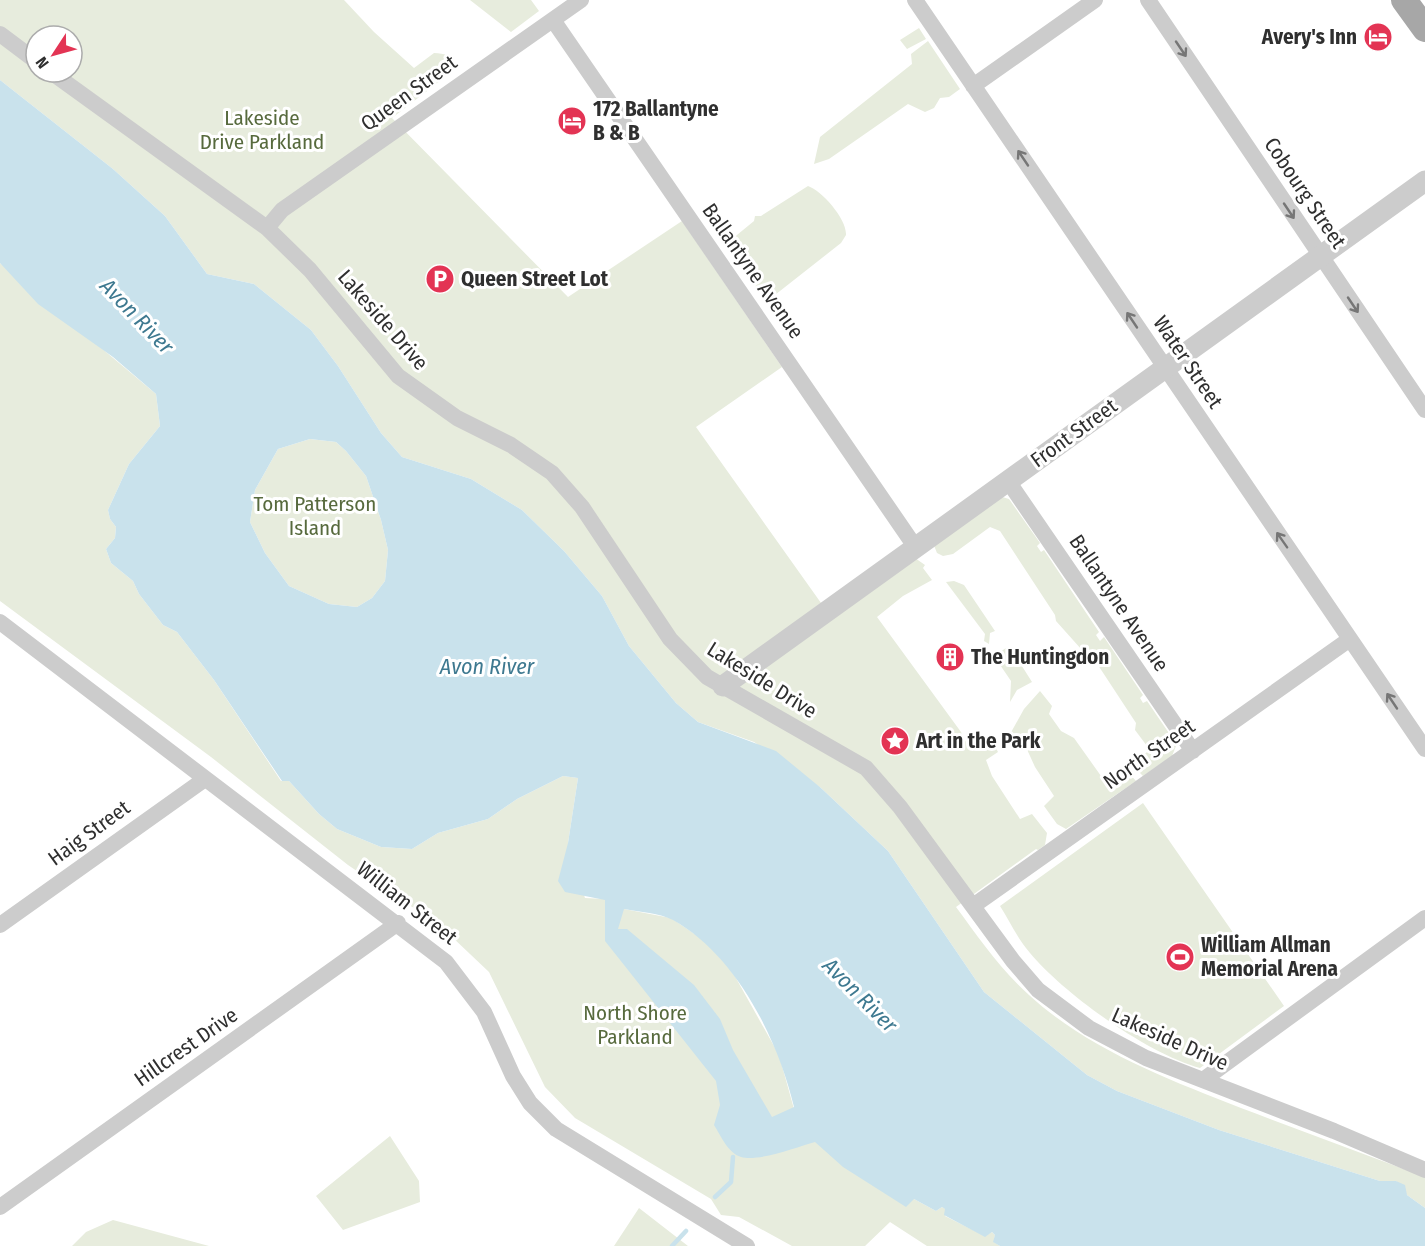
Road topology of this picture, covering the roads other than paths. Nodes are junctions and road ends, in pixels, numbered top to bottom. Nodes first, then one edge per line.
1 (581, 0) edge
2 (915, 0) edge
3 (1095, 0) edge
4 (1148, 0) edge
5 (1404, 0) edge
6 (553, 20) junction
7 (1425, 29) edge
8 (0, 34) edge
9 (24, 52) edge
10 (68, 84) edge
11 (973, 86) junction
12 (1425, 181) edge
13 (267, 228) junction
14 (1320, 256) junction
15 (1165, 368) junction
16 (1425, 410) edge
17 (1008, 481) junction
18 (916, 548) junction
19 (0, 622) edge
20 (1350, 639) junction
21 (723, 686) junction
22 (1425, 749) edge
23 (1192, 751) junction
24 (205, 779) junction
25 (974, 906) junction
26 (1425, 918) edge
27 (398, 923) junction
28 (0, 925) edge
29 (1203, 1080) junction
30 (1425, 1170) edge
31 (0, 1207) edge
32 (747, 1246) edge

1 - 6 street, Queen Street
2 - 11 street, Water Street
3 - 11 street
4 -> 14 street, Cobourg Street
5 - 7 main road
6 - 13 street, Queen Street
6 - 18 street, Ballantyne Avenue
8 - 9 street
10 - 13 street, Lakeside Drive
15 -> 11 street, Water Street
12 - 14 street, Front Street
13 - 21 street, Lakeside Drive
14 - 15 street, Front Street
14 -> 16 street, Cobourg Street
15 - 17 street, Front Street
20 -> 15 street, Water Street
17 - 18 street, Front Street
17 - 23 street, Ballantyne Avenue
18 - 21 street, Front Street
19 - 24 street, William Street
22 -> 20 street, Water Street
20 - 23 street, North Street
21 - 25 street, Lakeside Drive
23 - 25 street, North Street
24 - 27 street, William Street
24 - 28 street, Haig Street
25 - 29 street, Lakeside Drive
26 - 29 street
27 - 31 street, Hillcrest Drive
27 - 32 street, William Street
29 - 30 street, Lakeside Drive

